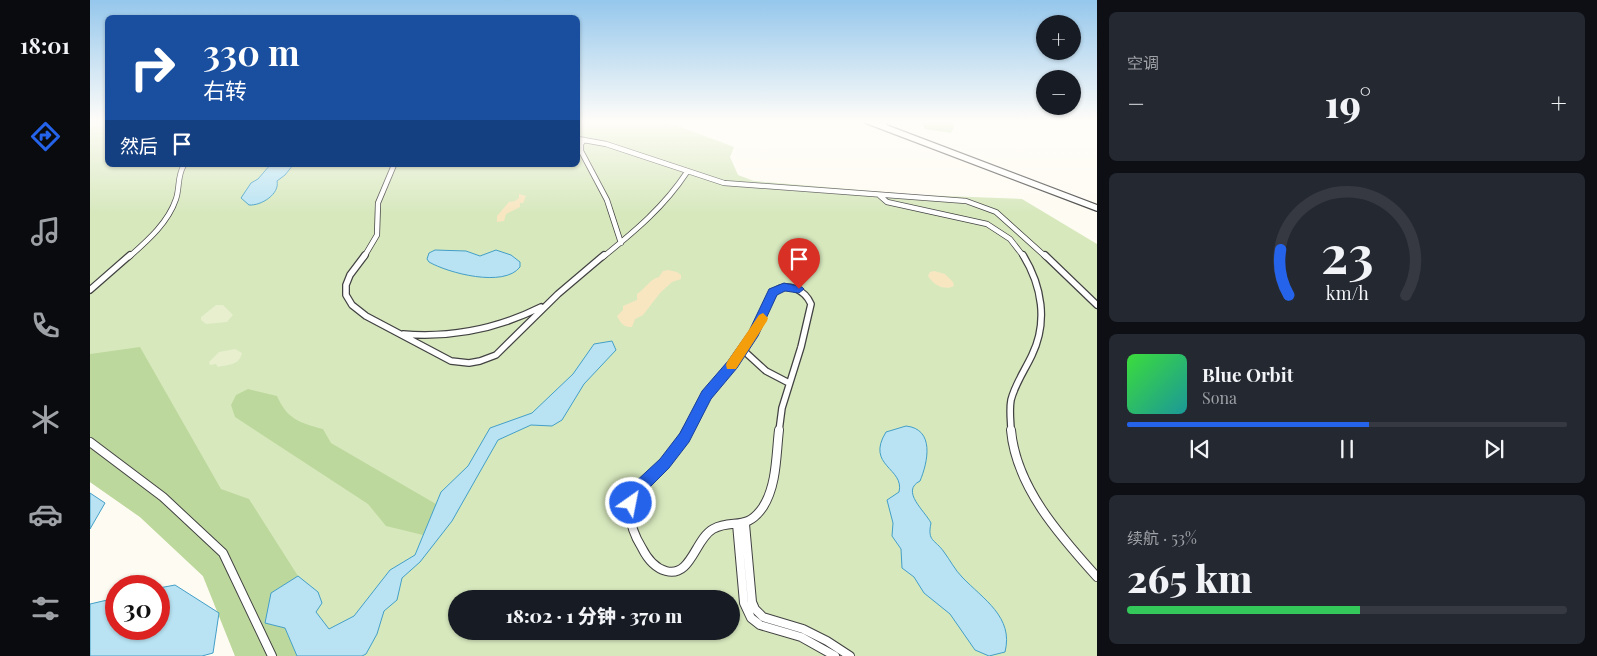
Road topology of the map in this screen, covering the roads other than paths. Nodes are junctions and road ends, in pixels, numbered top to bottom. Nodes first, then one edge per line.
1 (581, 152) edge
2 (628, 152) edge
3 (948, 152) edge
4 (183, 167) edge
5 (393, 167) edge
6 (687, 172) junction
7 (879, 195) junction
8 (1097, 208) edge
9 (621, 243) junction
10 (90, 290) edge
11 (552, 300) junction
12 (1097, 306) edge
13 (398, 333) junction
14 (743, 350) junction
15 (788, 384) junction
16 (90, 434) edge
17 (91, 443) edge
18 (741, 524) junction
19 (1097, 577) edge
20 (272, 656) edge
21 (835, 656) edge
22 (850, 656) edge

1 - 9 street
2 - 6 street
3 - 8 street
4 - 10 street
5 - 13 street
6 - 7 street
6 - 9 street
7 - 12 street
7 - 19 street
9 - 11 street
11 - 13 street
11 - 13 street
14 - 15 street
14 - 15 street
14 - 18 street
15 - 18 street
16 - 17 street
17 - 20 street
18 - 21 street
18 - 22 street

